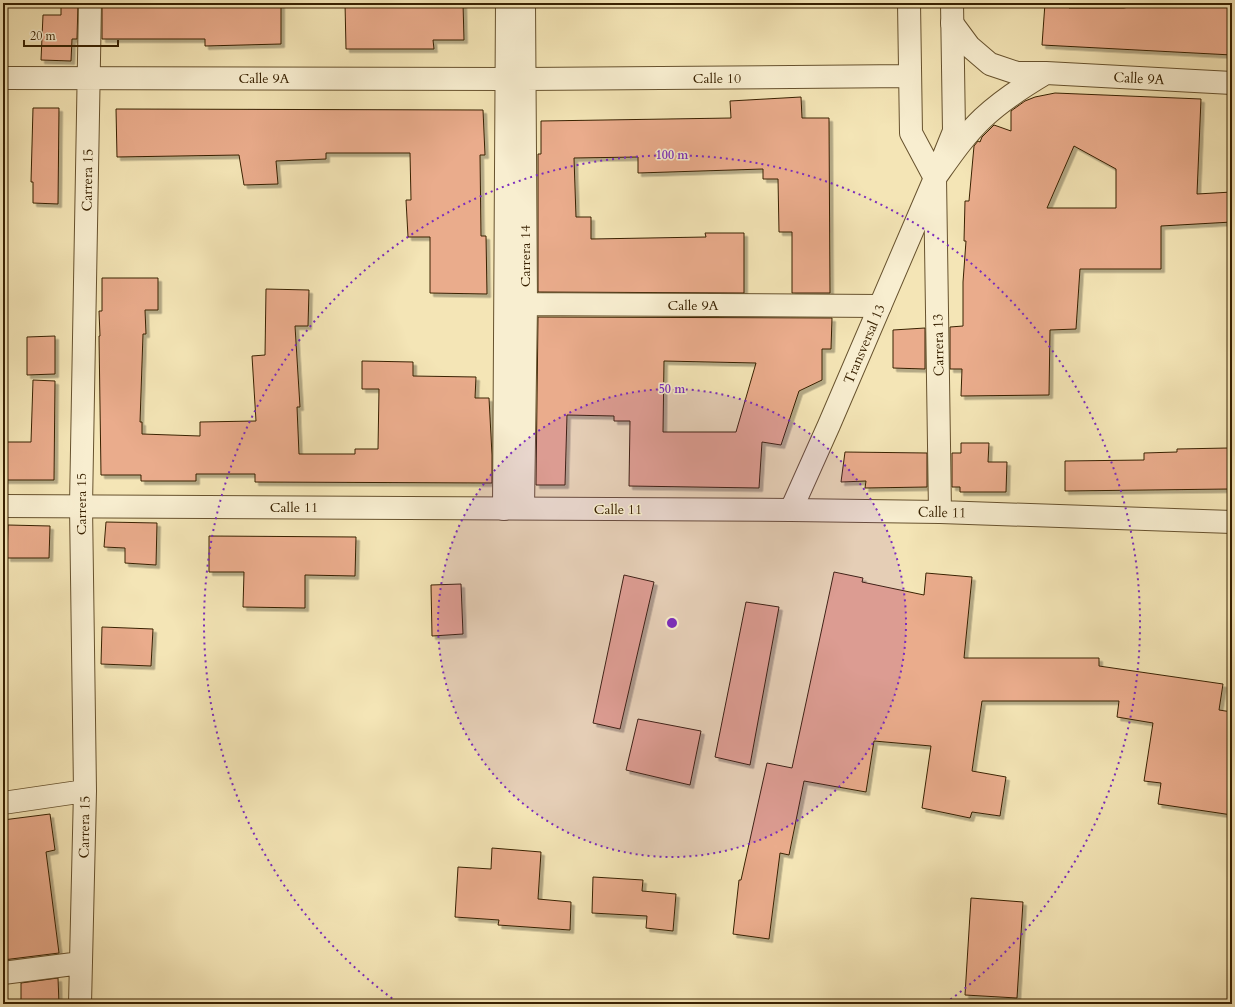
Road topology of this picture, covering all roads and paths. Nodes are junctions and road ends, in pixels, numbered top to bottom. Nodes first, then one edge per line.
1 (90, 3) edge
2 (507, 3) edge
3 (524, 3) edge
4 (909, 3) edge
5 (952, 13) edge
6 (1046, 73) junction
7 (910, 76) junction
8 (3, 78) edge
9 (90, 78) junction
10 (516, 79) junction
11 (1232, 82) edge
12 (935, 178) junction
13 (516, 304) junction
14 (880, 306) junction
15 (3, 506) edge
16 (81, 506) junction
17 (514, 508) junction
18 (791, 510) junction
19 (940, 512) junction
20 (1232, 522) edge
21 (85, 791) junction
22 (3, 803) edge
23 (80, 963) junction
24 (3, 973) edge
25 (80, 1004) edge

1 - 9 street, Carrera 15
2 - 10 street
3 - 10 street, Carrera 14
4 - 7 street, Carrera 13
5 - 6 street, Calle 9A
5 - 12 street, Carrera 13
6 - 11 street, Calle 9A
6 - 12 street
7 - 10 street, Calle 10
7 - 12 street, Carrera 13
8 - 9 street, Calle 9A
9 - 10 street, Calle 9A
9 - 16 street, Carrera 15
10 - 13 street, Carrera 14
12 - 14 street, Transversal 13
12 - 19 street, Carrera 13
13 - 14 street, Calle 9A
13 - 17 street, Carrera 14
14 - 18 street, Transversal 13
15 - 16 street, Calle 11
16 - 17 street, Calle 11
16 - 21 street, Carrera 15
17 - 18 street, Calle 11
18 - 19 street, Calle 11
19 - 20 street, Calle 11
21 - 22 street
21 - 23 street, Carrera 15
23 - 24 street
23 - 25 street, Carrera 15

